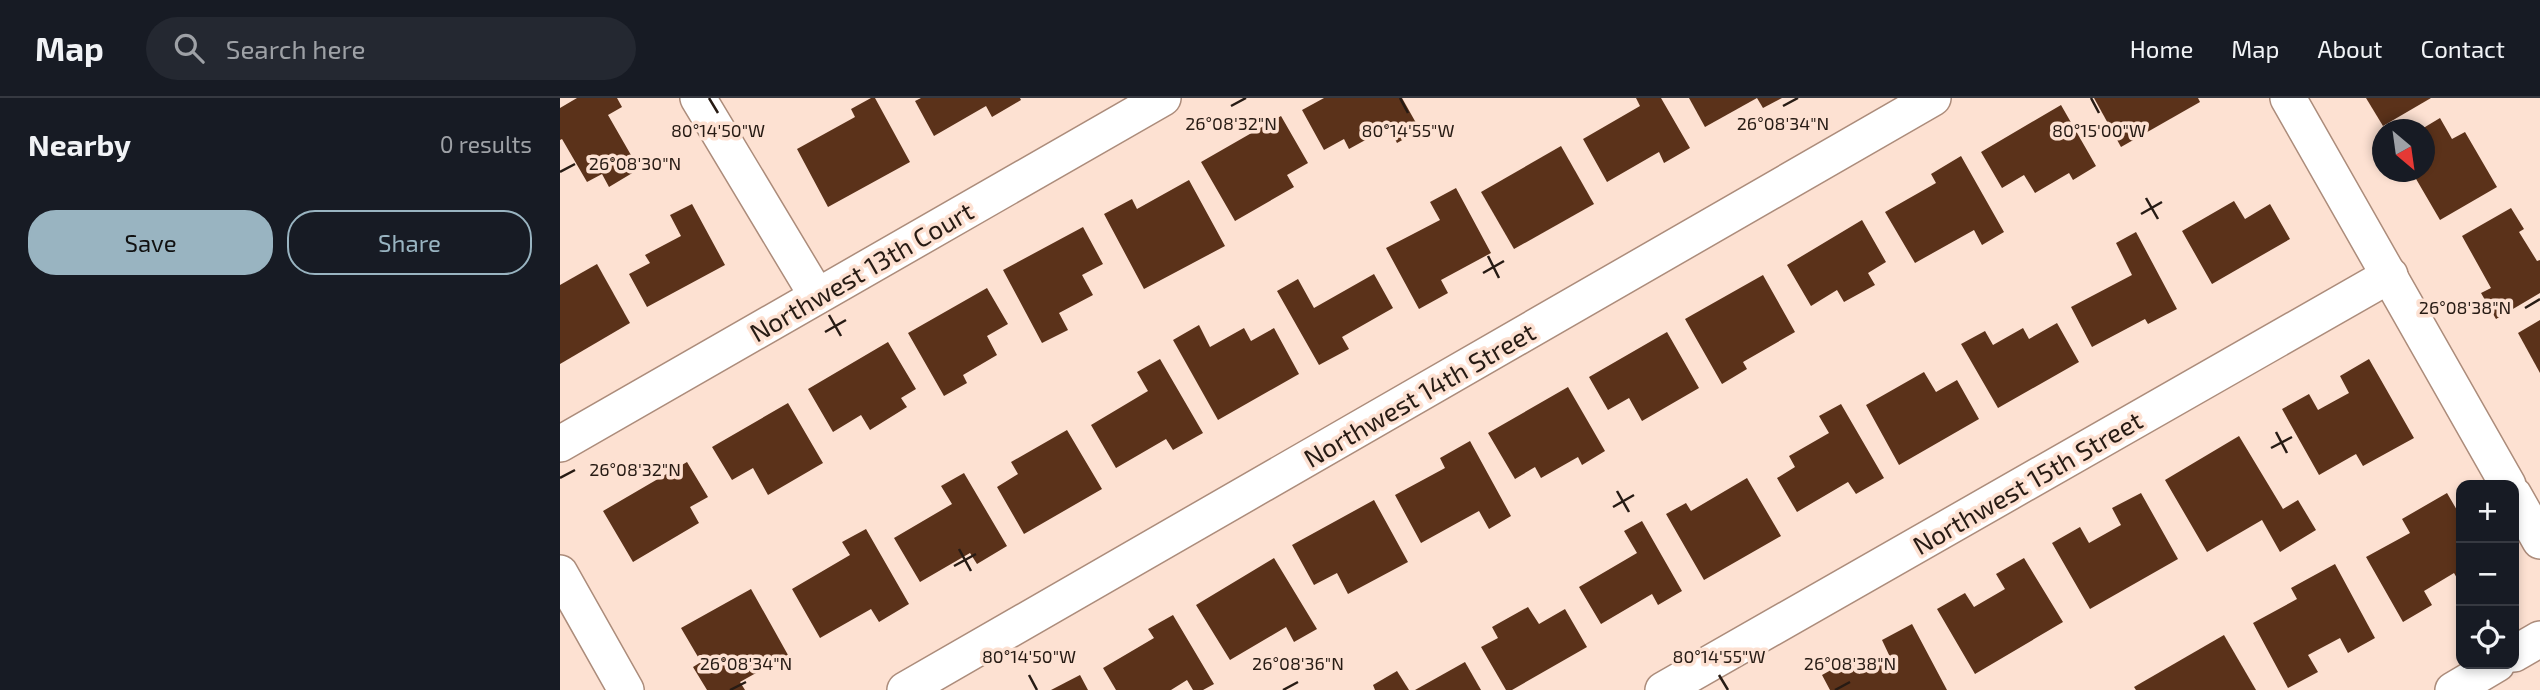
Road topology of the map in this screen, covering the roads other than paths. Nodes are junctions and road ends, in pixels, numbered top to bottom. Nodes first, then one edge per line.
1 (698, 98) edge
2 (1163, 98) edge
3 (1933, 98) edge
4 (2288, 98) edge
5 (2390, 275) junction
6 (817, 296) junction
7 (560, 444) edge
8 (2505, 480) edge
9 (2519, 504) edge
10 (2540, 541) edge
11 (560, 573) edge
12 (2540, 639) edge
13 (2519, 651) edge
14 (2489, 669) edge
15 (626, 690) edge
16 (905, 690) edge
17 (1663, 690) edge
18 (2453, 690) edge

1 - 6 street
2 - 6 street, Northwest 13th Court
3 - 16 street, Northwest 14th Street
4 - 5 street
5 - 8 street
5 - 17 street, Northwest 15th Street
6 - 7 street, Northwest 13th Court
9 - 10 street
11 - 15 street
12 - 13 street
14 - 18 street

